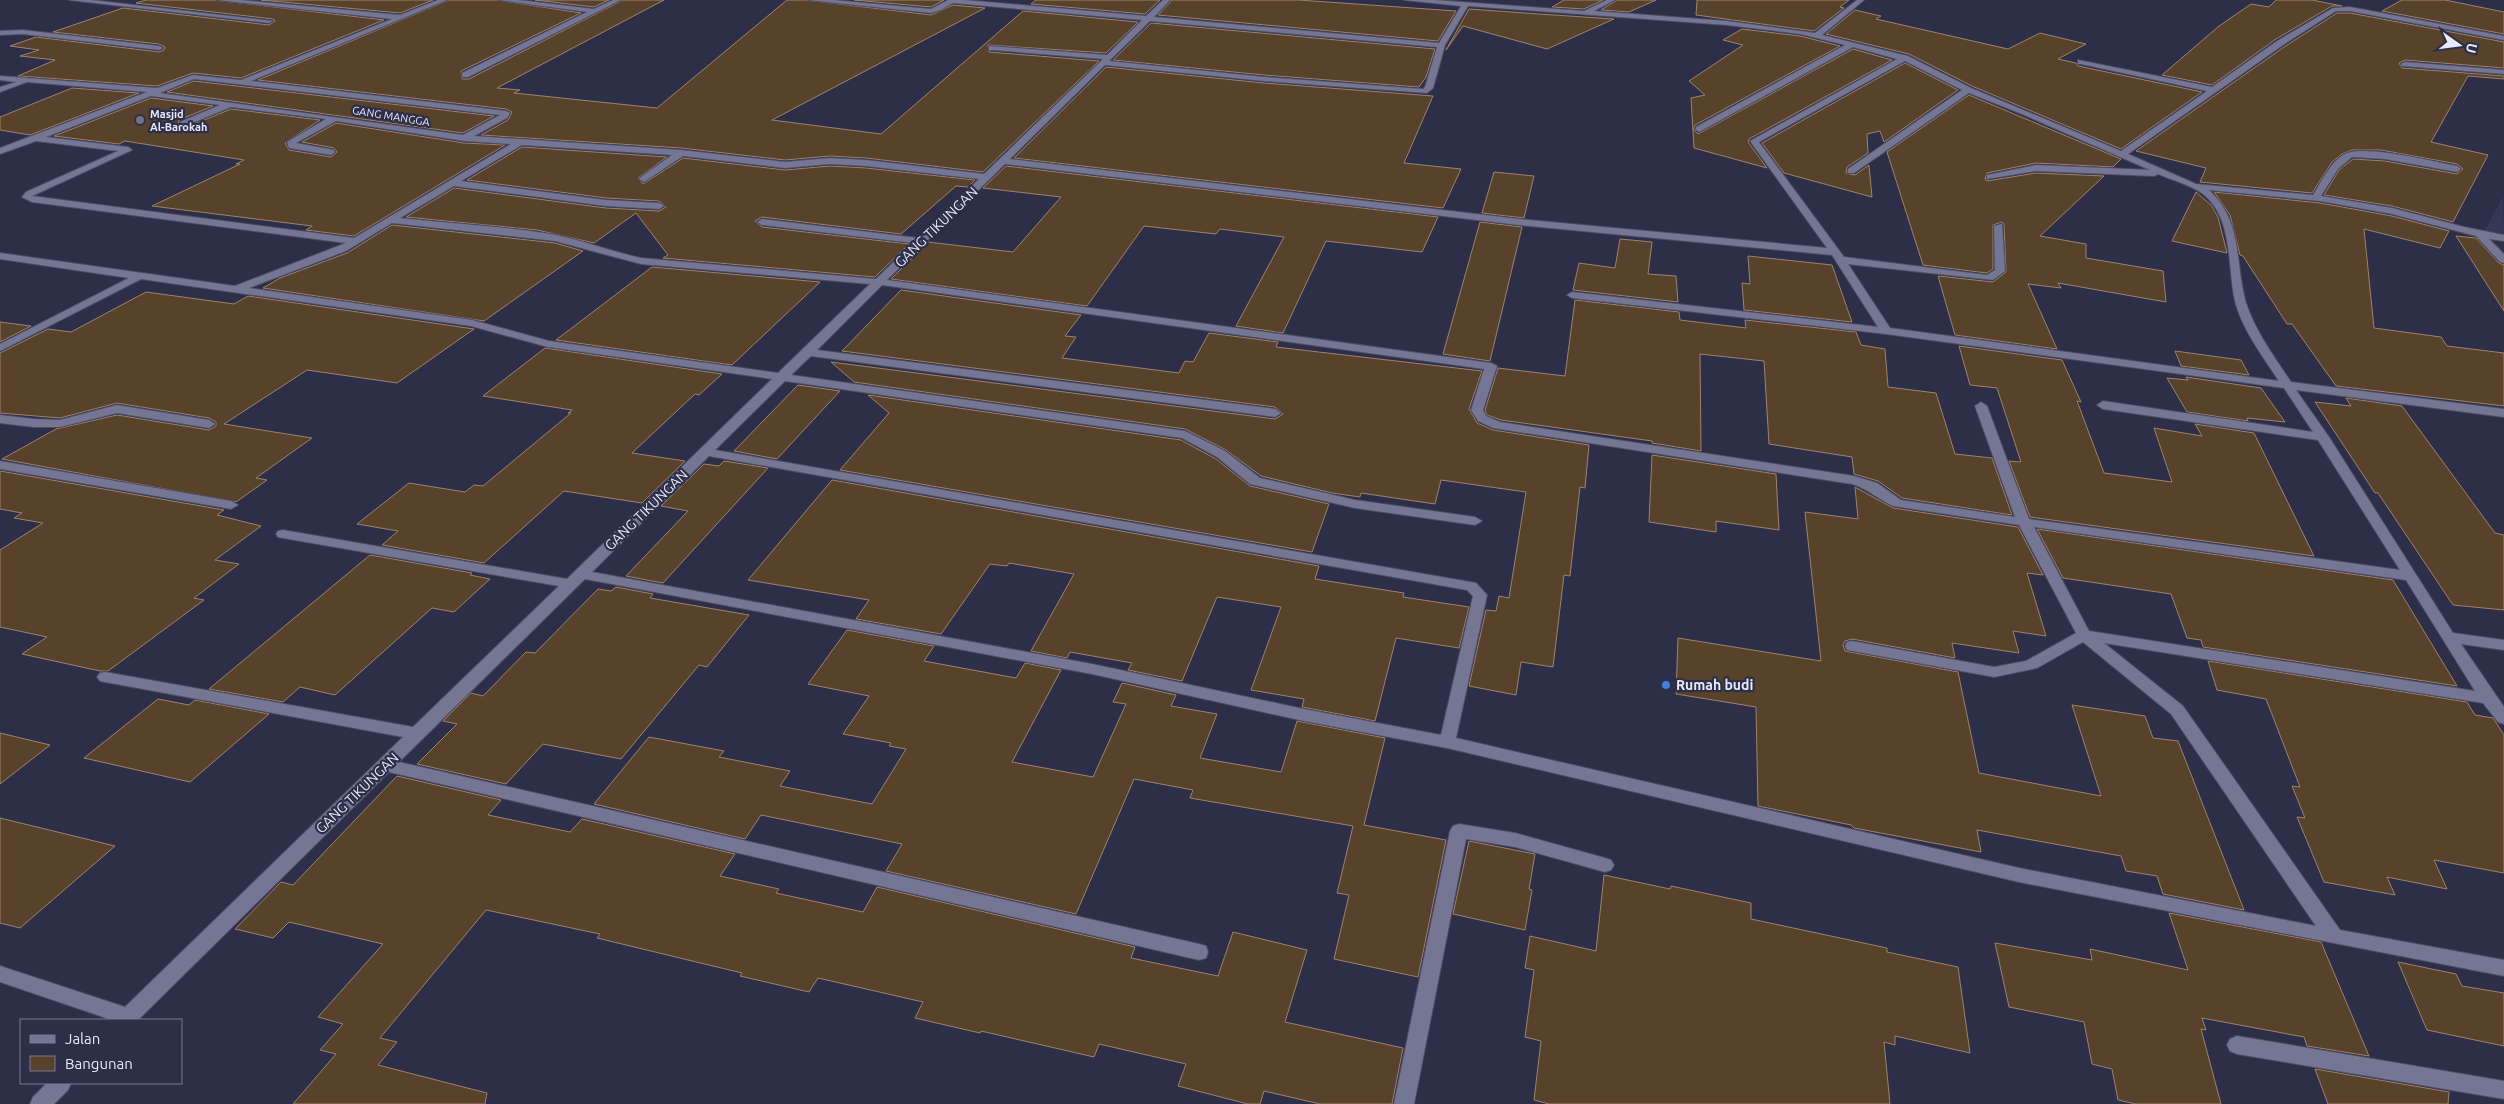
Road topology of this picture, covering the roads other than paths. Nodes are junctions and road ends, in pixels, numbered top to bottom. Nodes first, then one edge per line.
1 (72, 0) edge
2 (220, 0) edge
3 (444, 0) edge
4 (502, 0) edge
5 (618, 0) edge
6 (811, 0) edge
7 (953, 0) edge
8 (1167, 0) edge
9 (1407, 0) edge
10 (1511, 0) edge
11 (1612, 0) edge
12 (1861, 0) edge
13 (1465, 5) junction
14 (1500, 7) junction
15 (593, 11) junction
16 (1586, 12) junction
17 (401, 18) junction
18 (1148, 19) junction
19 (269, 21) dead end
20 (0, 33) edge
21 (1816, 36) junction
22 (2504, 38) edge
23 (1852, 44) junction
24 (1441, 45) junction
25 (160, 48) dead end
26 (992, 48) dead end
27 (1908, 59) junction
28 (1107, 60) junction
29 (2081, 62) dead end
30 (2404, 64) dead end
31 (2504, 72) edge
32 (465, 75) dead end
33 (0, 78) edge
34 (26, 80) junction
35 (241, 82) junction
36 (0, 90) edge
37 (154, 90) junction
38 (1968, 90) junction
39 (2214, 90) junction
40 (229, 105) junction
41 (335, 118) junction
42 (183, 124) dead end
43 (1699, 129) dead end
44 (35, 138) junction
45 (464, 138) junction
46 (518, 144) junction
47 (0, 151) edge
48 (331, 152) dead end
49 (681, 153) junction
50 (2121, 155) junction
51 (1003, 162) junction
52 (2457, 169) dead end
53 (1851, 170) dead end
54 (2164, 173) junction
55 (987, 177) junction
56 (1990, 177) dead end
57 (644, 179) dead end
58 (452, 183) junction
59 (2195, 186) junction
60 (2316, 197) junction
61 (659, 206) dead end
62 (390, 220) junction
63 (762, 222) dead end
64 (2000, 226) dead end
65 (2480, 235) junction
66 (2504, 238) edge
67 (355, 241) junction
68 (921, 241) junction
69 (0, 256) edge
70 (1837, 256) junction
71 (2504, 260) edge
72 (140, 276) junction
73 (880, 282) junction
74 (234, 290) junction
75 (1572, 296) dead end
76 (1886, 331) junction
77 (2, 347) edge
78 (808, 352) junction
79 (782, 377) junction
80 (2284, 384) junction
81 (2104, 405) dead end
82 (1981, 406) dead end
83 (1275, 413) dead end
84 (2504, 413) edge
85 (0, 419) edge
86 (209, 424) dead end
87 (2323, 437) junction
88 (707, 451) junction
89 (0, 465) edge
90 (231, 505) dead end
91 (1475, 521) dead end
92 (2024, 522) junction
93 (283, 534) dead end
94 (2412, 576) junction
95 (576, 579) junction
96 (2084, 635) junction
97 (2448, 638) junction
98 (2504, 645) edge
99 (1852, 646) dead end
100 (105, 677) dead end
101 (2488, 698) junction
102 (2504, 718) edge
103 (418, 734) junction
104 (1447, 742) junction
105 (386, 765) junction
106 (1604, 866) dead end
107 (2334, 937) junction
108 (1199, 952) dead end
109 (2504, 968) edge
110 (0, 974) edge
111 (127, 1018) edge
112 (2237, 1045) dead end
113 (60, 1084) edge
114 (2504, 1090) edge
115 (40, 1104) edge
116 (1404, 1104) edge

1 - 19 street
2 - 17 street
3 - 17 street
4 - 15 street
5 - 15 street
6 - 7 street
7 - 18 street
8 - 18 street, GANG TIKUNGAN
9 - 13 street
10 - 14 street
11 - 16 street
12 - 21 street
13 - 14 street
13 - 24 street
14 - 16 street
15 - 32 street
16 - 21 street
17 - 35 street
18 - 24 street
18 - 28 street, GANG TIKUNGAN
20 - 25 street
21 - 23 street
22 - 39 street
23 - 27 street
23 - 43 street
24 - 28 street
26 - 28 street
27 - 38 street
27 - 70 street
28 - 51 street, GANG TIKUNGAN
29 - 39 street
30 - 31 street
33 - 34 street, GANG MANGGA
34 - 36 street
34 - 37 street, GANG MANGGA
35 - 37 street
35 - 45 street
37 - 40 street, GANG MANGGA
37 - 44 street
38 - 50 street
38 - 53 street
39 - 50 street
40 - 41 street, GANG MANGGA
40 - 42 street
41 - 45 street, GANG MANGGA
41 - 48 street
44 - 47 street
44 - 67 street
45 - 46 street, GANG MANGGA
46 - 49 street, GANG MANGGA
46 - 58 street
49 - 55 street, GANG MANGGA
49 - 57 street
50 - 54 street
51 - 55 street, GANG TIKUNGAN
51 - 70 street
52 - 60 street
54 - 56 street
54 - 59 street
55 - 68 street, GANG TIKUNGAN
58 - 61 street
58 - 62 street
59 - 60 street
59 - 80 street
60 - 65 street
62 - 67 street
62 - 73 street
63 - 68 street
64 - 70 street
65 - 66 street
65 - 71 street
67 - 74 street
68 - 73 street, GANG TIKUNGAN
69 - 72 street
70 - 76 street
72 - 74 street
72 - 77 street
73 - 78 street, GANG TIKUNGAN
73 - 92 street
74 - 79 street
75 - 76 street
76 - 80 street
78 - 79 street, GANG TIKUNGAN
78 - 83 street
79 - 88 street, GANG TIKUNGAN
79 - 91 street
80 - 84 street
80 - 87 street
81 - 87 street
82 - 92 street
85 - 86 street
87 - 94 street
88 - 95 street, GANG TIKUNGAN
88 - 104 street
89 - 90 street
92 - 94 street
92 - 96 street
93 - 95 street
94 - 97 street
95 - 103 street, GANG TIKUNGAN
95 - 104 street
96 - 99 street
96 - 101 street
96 - 107 street
97 - 98 street
97 - 101 street
100 - 103 street
101 - 102 street
103 - 105 street, GANG TIKUNGAN
104 - 107 street
105 - 108 street
105 - 111 street, GANG TIKUNGAN
106 - 116 street
107 - 109 street
110 - 111 street
112 - 114 street
113 - 115 street

